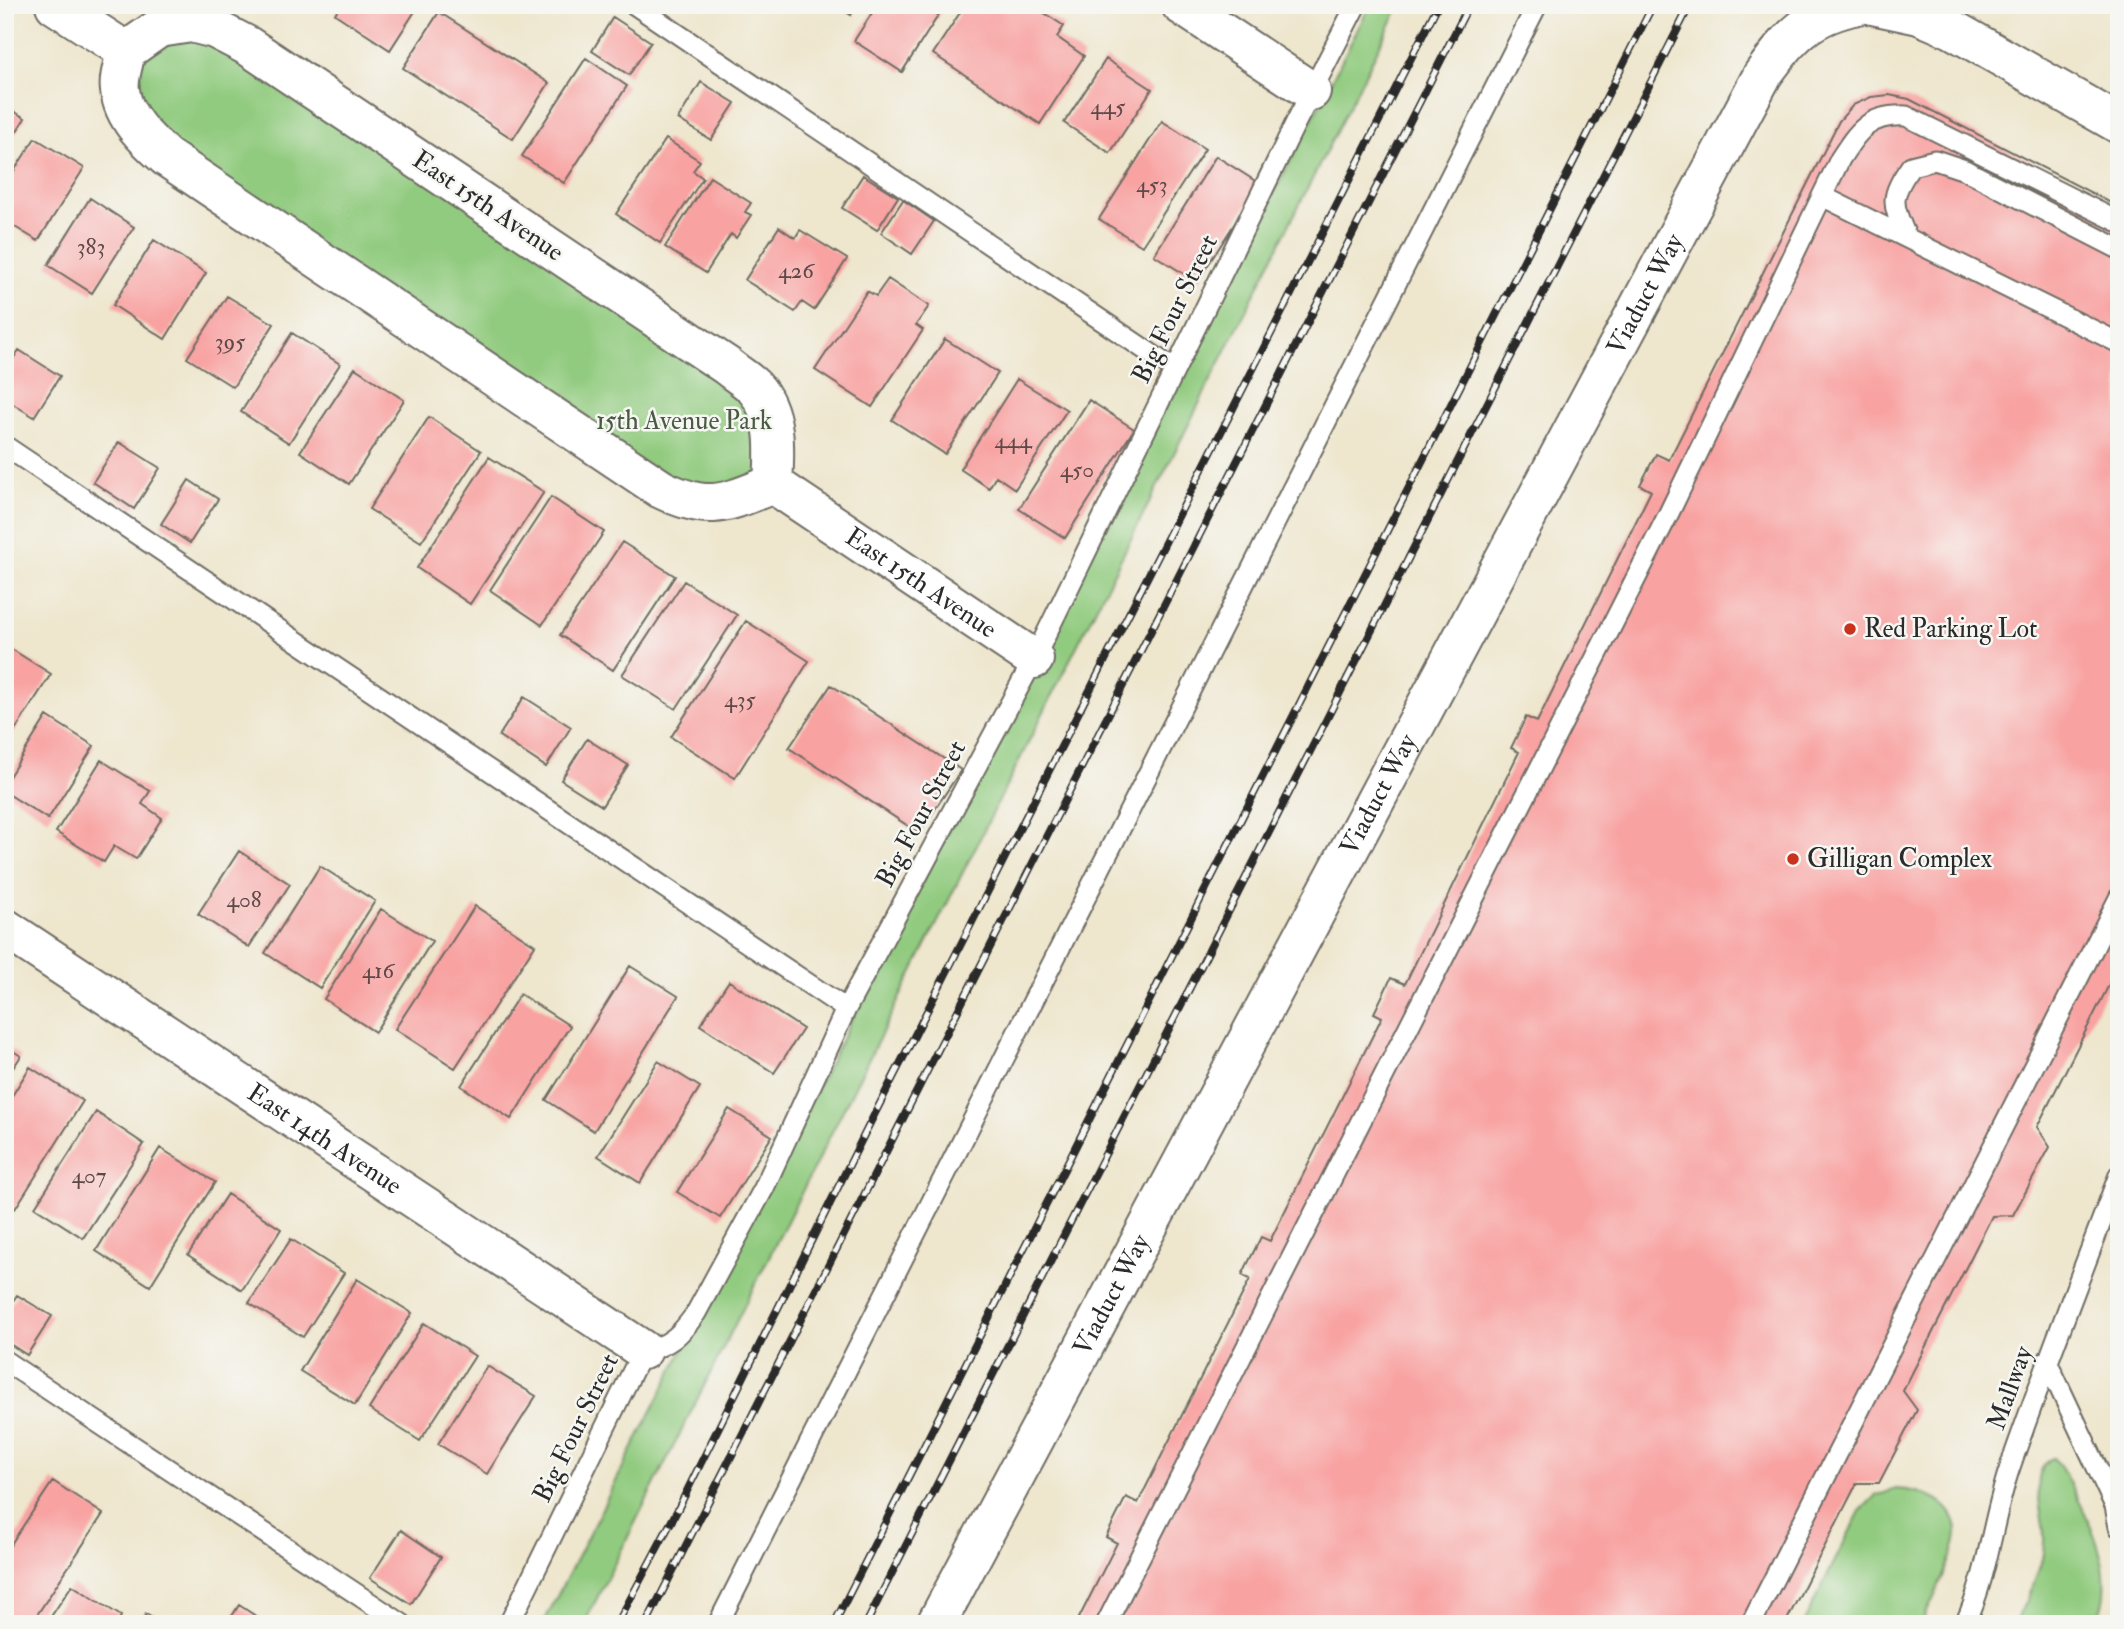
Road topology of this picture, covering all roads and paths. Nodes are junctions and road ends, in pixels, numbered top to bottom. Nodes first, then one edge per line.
1 (55, 5) edge
2 (635, 5) edge
3 (1181, 5) edge
4 (1356, 5) edge
5 (1537, 5) edge
6 (1872, 5) edge
7 (1827, 8) edge
8 (126, 51) junction
9 (1311, 91) junction
10 (2119, 124) edge
11 (1822, 196) junction
12 (2119, 222) edge
13 (1906, 236) junction
14 (2119, 249) edge
15 (2119, 343) edge
16 (1175, 370) junction
17 (5, 446) edge
18 (773, 484) junction
19 (1034, 659) junction
20 (2119, 898) edge
21 (5, 929) edge
22 (846, 1009) junction
23 (2119, 1175) edge
24 (643, 1350) junction
25 (5, 1361) edge
26 (2047, 1361) junction
27 (2119, 1527) edge
28 (402, 1624) edge
29 (509, 1624) edge
30 (718, 1624) edge
31 (936, 1624) edge
32 (1105, 1624) edge
33 (1751, 1624) edge
34 (1965, 1624) edge

1 - 8 street
2 - 16 lane
3 - 9 street
4 - 9 lane, Big Four Street
5 - 30 lane
6 - 10 street
7 - 31 street, Viaduct Way
8 - 18 street
8 - 18 street, East 15th Avenue
9 - 16 lane, Big Four Street
11 - 12 lane
11 - 13 lane
11 - 32 lane
13 - 14 lane
13 - 15 lane
16 - 19 lane, Big Four Street
17 - 22 lane
18 - 19 street, East 15th Avenue
19 - 22 lane, Big Four Street
20 - 33 lane
21 - 24 street, East 14th Avenue
22 - 24 lane, Big Four Street
23 - 26 lane, Mallway
24 - 29 lane, Big Four Street
25 - 28 lane
26 - 27 lane
26 - 34 lane, Mallway

